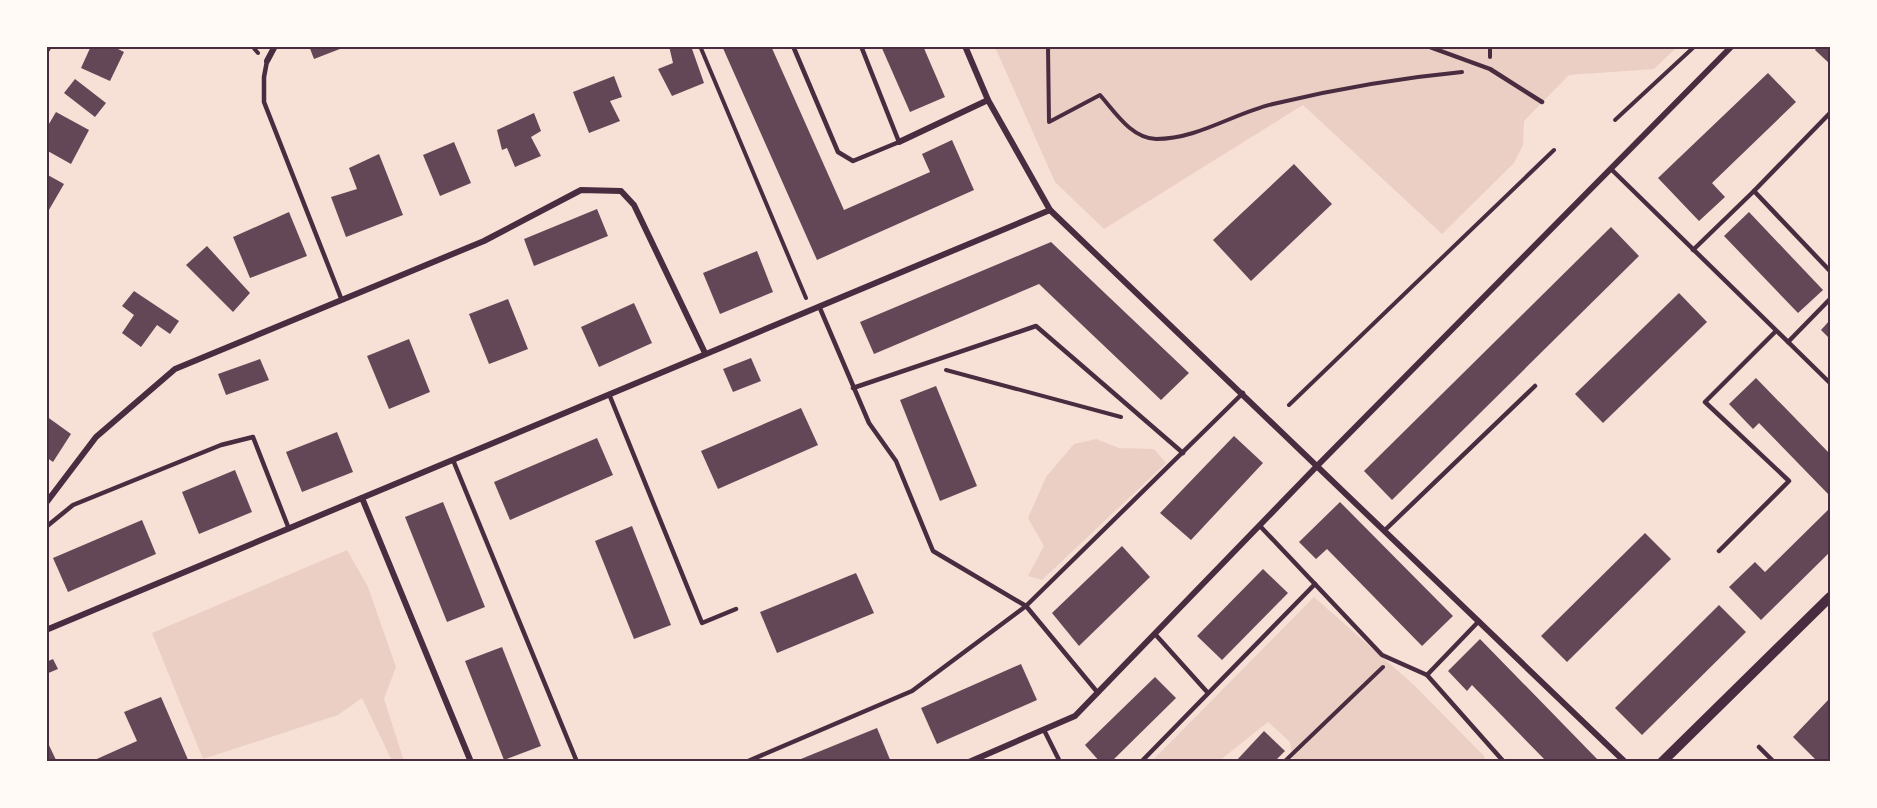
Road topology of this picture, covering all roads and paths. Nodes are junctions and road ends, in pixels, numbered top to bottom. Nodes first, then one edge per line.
1 (49, 46) edge
2 (275, 46) edge
3 (700, 46) edge
4 (794, 46) edge
5 (861, 46) edge
6 (965, 46) edge
7 (1048, 46) edge
8 (1426, 46) edge
9 (1695, 46) edge
10 (1732, 46) edge
11 (46, 51) edge
12 (267, 62) joint
13 (1490, 69) junction
14 (988, 100) junction
15 (1542, 102) dead end
16 (1830, 112) edge
17 (1615, 120) dead end
18 (899, 142) junction
19 (1554, 150) dead end
20 (1611, 170) junction
21 (1754, 191) junction
22 (1050, 210) junction
23 (1693, 250) junction
24 (1830, 271) edge
25 (342, 298) junction
26 (1830, 300) edge
27 (819, 306) junction
28 (811, 310) junction
29 (1776, 331) junction
30 (1788, 342) junction
31 (705, 353) junction
32 (922, 364) junction
33 (1830, 383) edge
34 (1535, 386) dead end
35 (853, 388) junction
36 (1243, 393) junction
37 (609, 394) junction
38 (1289, 405) dead end
39 (1150, 424) junction
40 (1183, 453) junction
41 (453, 460) junction
42 (1318, 465) junction
43 (362, 498) junction
44 (46, 503) edge
45 (1260, 526) junction
46 (46, 527) edge
47 (289, 529) junction
48 (1385, 530) junction
49 (1719, 551) dead end
50 (1315, 584) junction
51 (1830, 597) edge
52 (1026, 606) junction
53 (736, 609) dead end
54 (1479, 621) junction
55 (46, 630) edge
56 (1155, 634) junction
57 (1391, 659) junction
58 (1427, 675) junction
59 (1098, 693) junction
60 (1208, 693) junction
61 (1044, 730) junction
62 (1759, 747) dead end
63 (748, 761) edge
64 (471, 762) edge
65 (578, 762) edge
66 (969, 762) edge
67 (1060, 762) edge
68 (1141, 762) edge
69 (1284, 762) edge
70 (1504, 762) edge
71 (1624, 762) edge
72 (1662, 762) edge
73 (1774, 762) edge

1 - 11 street
2 - 12 street
3 - 28 path
4 - 18 lane
5 - 18 lane
6 - 14 street
7 - 13 path
8 - 13 lane
9 - 17 path
10 - 20 street
12 - 25 lane
13 - 15 lane
14 - 18 street
14 - 22 street
16 - 21 lane
19 - 38 path
20 - 23 lane
20 - 42 street
21 - 23 lane
21 - 24 lane
22 - 27 street
22 - 36 street
23 - 29 lane
25 - 31 street
25 - 44 street
26 - 30 lane
27 - 28 street
27 - 35 lane
28 - 31 street
29 - 30 lane
29 - 49 lane
30 - 33 lane
31 - 37 street
32 - 35 lane
32 - 39 path
32 - 39 lane
34 - 48 lane
35 - 52 lane
36 - 40 lane
36 - 42 street
37 - 41 street
37 - 53 lane
39 - 40 lane
40 - 52 lane
41 - 43 street
41 - 65 lane
42 - 45 street
42 - 48 street
43 - 47 street
43 - 64 street
45 - 50 lane
45 - 56 street
46 - 47 lane
47 - 55 street
48 - 54 street
50 - 57 lane
50 - 60 lane
51 - 72 street
52 - 59 lane
52 - 63 lane
54 - 58 lane
54 - 71 street
56 - 59 street
56 - 60 lane
57 - 58 lane
57 - 69 path
58 - 70 lane
59 - 61 street
60 - 68 lane
61 - 66 street
61 - 67 lane
62 - 73 lane

